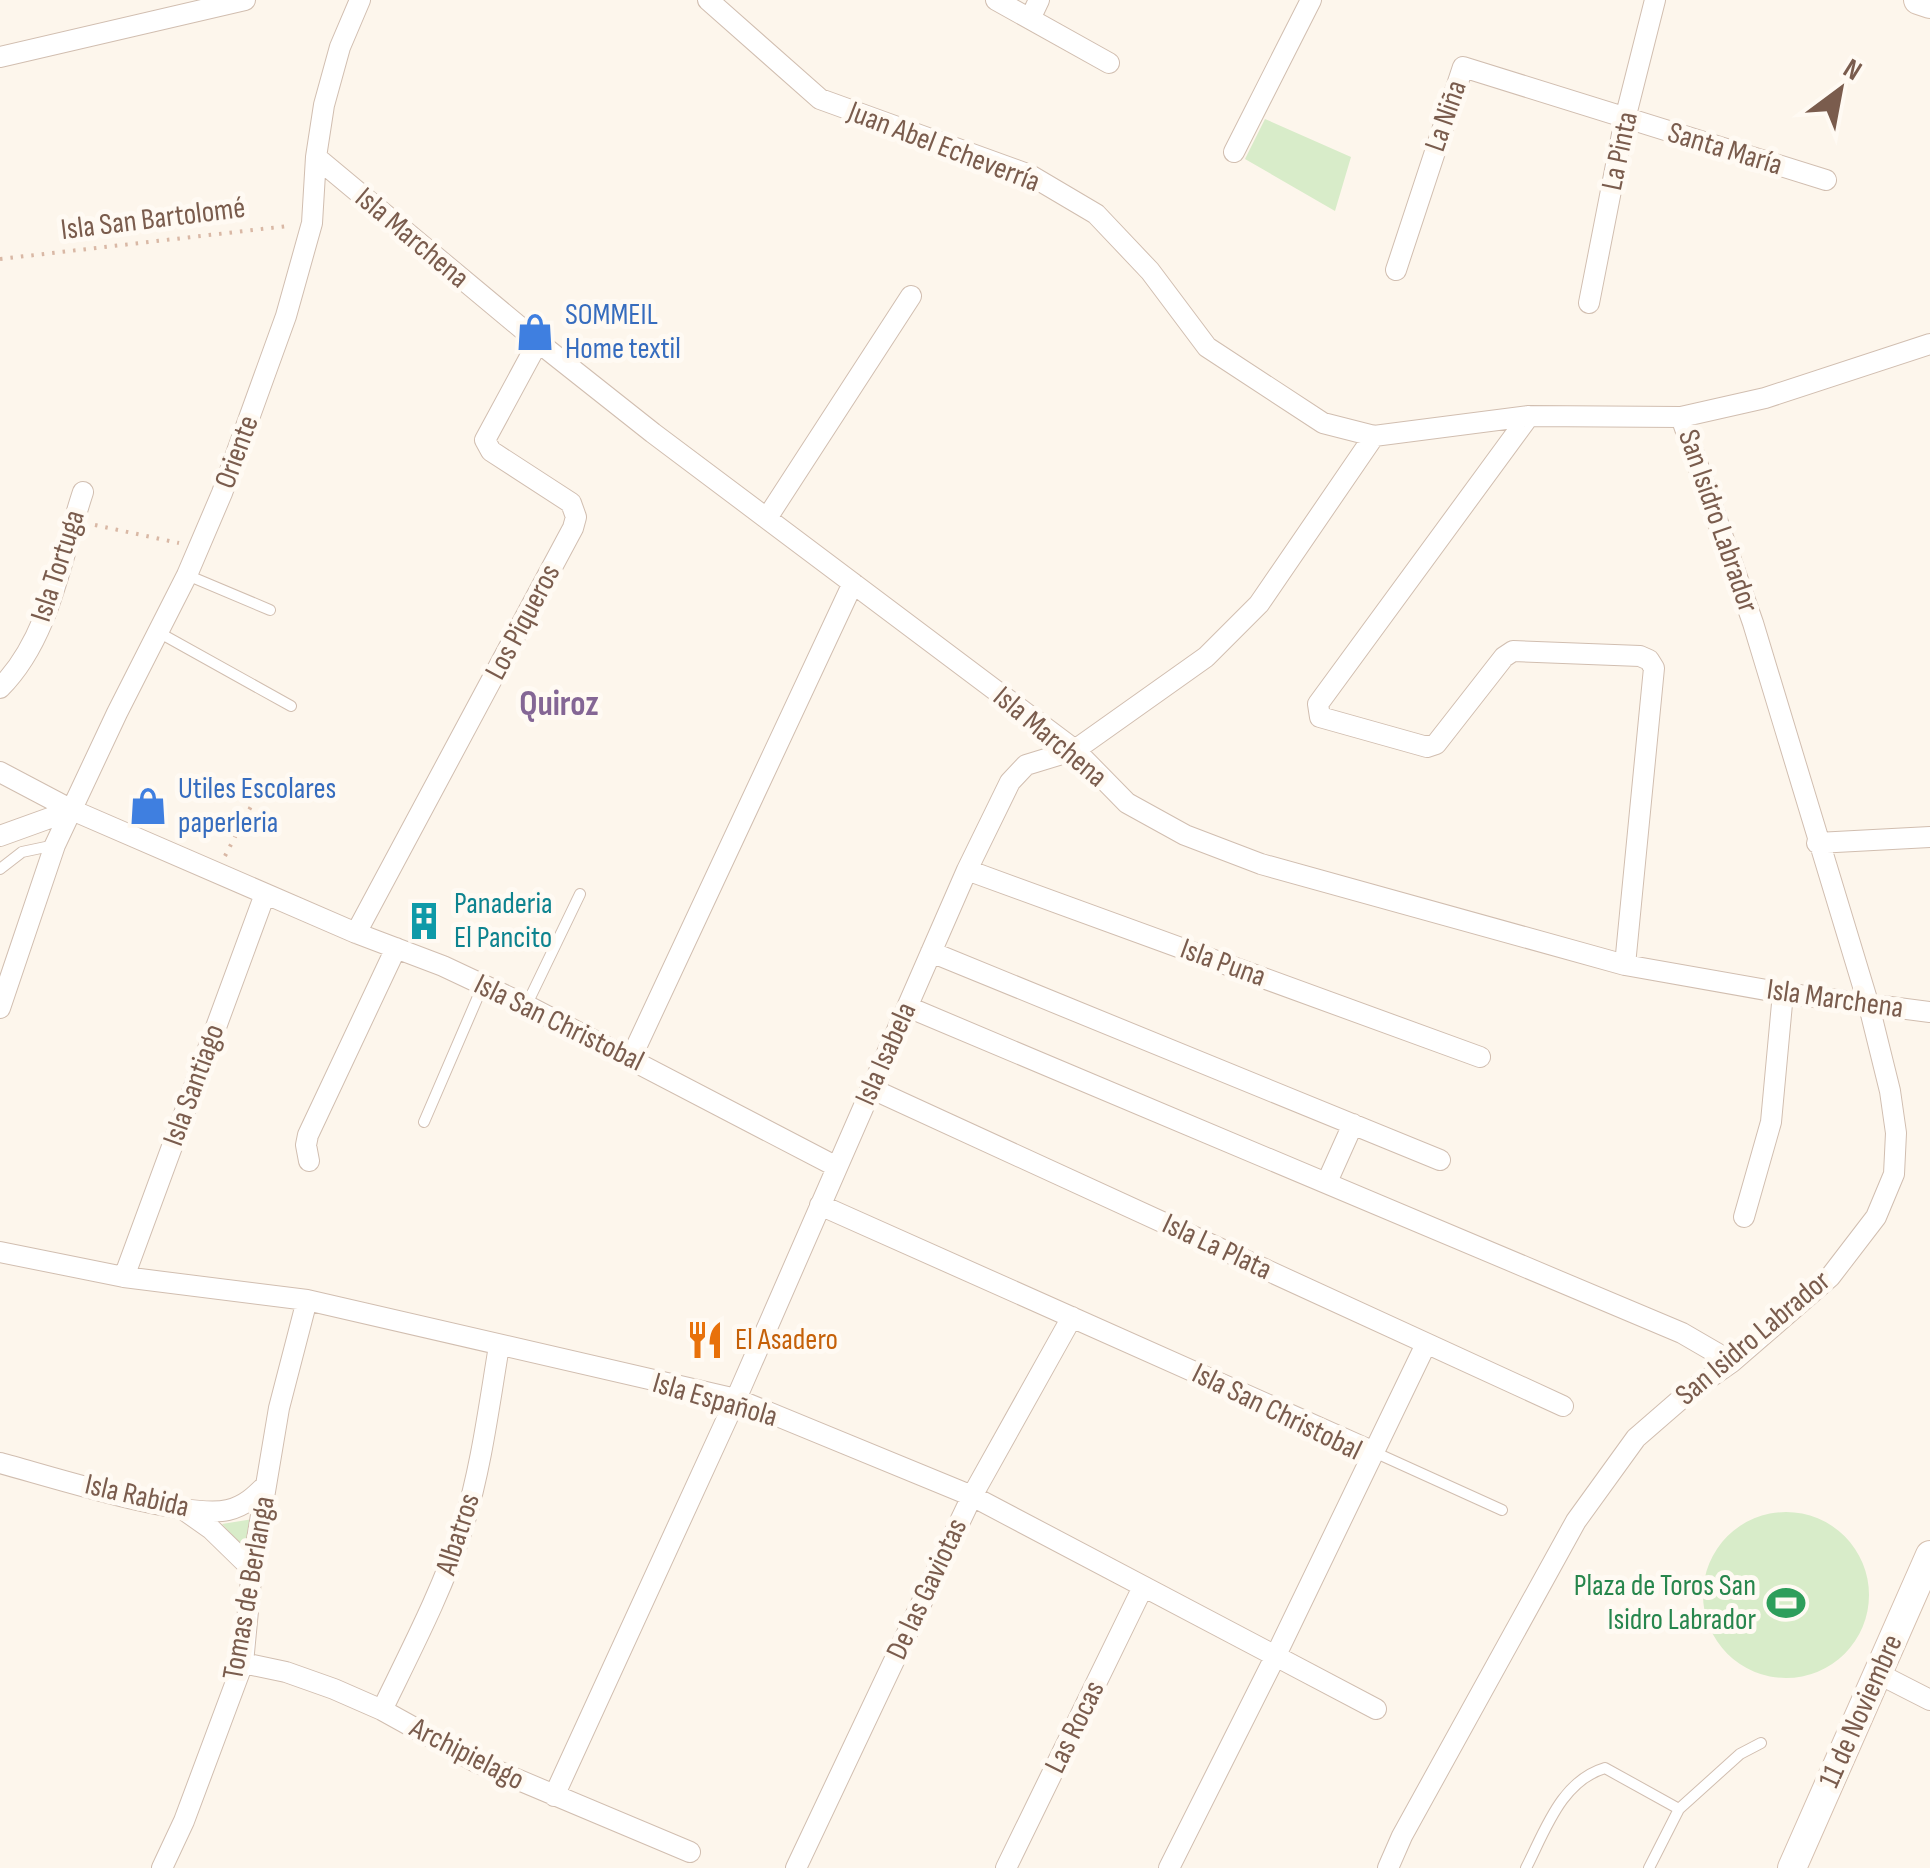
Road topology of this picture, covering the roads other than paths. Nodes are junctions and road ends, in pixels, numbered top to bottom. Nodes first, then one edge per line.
1 (246, 0) edge
2 (360, 0) edge
3 (708, 0) edge
4 (996, 0) edge
5 (1311, 0) edge
6 (1655, 0) edge
7 (1918, 0) edge
8 (1930, 4) edge
9 (1034, 9) edge
10 (0, 56) edge
11 (1109, 63) dead end
12 (1625, 119) junction
13 (1234, 152) dead end
14 (316, 157) junction
15 (1826, 180) dead end
16 (1396, 270) dead end
17 (911, 296) dead end
18 (1589, 302) dead end
19 (538, 342) junction
20 (1930, 344) edge
21 (1529, 416) junction
22 (1681, 417) junction
23 (1374, 436) junction
24 (82, 492) dead end
25 (767, 518) junction
26 (187, 576) junction
27 (853, 583) junction
28 (270, 610) dead end
29 (158, 632) junction
30 (0, 688) edge
31 (291, 706) dead end
32 (1075, 750) junction
33 (0, 772) edge
34 (72, 810) junction
35 (0, 836) edge
36 (1930, 837) edge
37 (1818, 843) junction
38 (56, 845) junction
39 (0, 869) edge
40 (966, 870) junction
41 (265, 894) junction
42 (580, 894) dead end
43 (356, 933) junction
44 (396, 948) junction
45 (931, 952) junction
46 (1625, 964) junction
47 (483, 985) junction
48 (1784, 993) junction
49 (526, 1005) junction
50 (1869, 1006) junction
51 (908, 1007) junction
52 (0, 1008) edge
53 (1930, 1012) edge
54 (1480, 1057) dead end
55 (630, 1058) junction
56 (870, 1088) junction
57 (424, 1122) dead end
58 (1352, 1124) junction
59 (1440, 1160) dead end
60 (309, 1161) dead end
61 (836, 1166) junction
62 (1327, 1182) junction
63 (820, 1205) junction
64 (1744, 1216) dead end
65 (0, 1252) edge
66 (124, 1276) junction
67 (306, 1300) junction
68 (1072, 1318) junction
69 (1426, 1344) junction
70 (499, 1346) junction
71 (1732, 1362) junction
72 (736, 1399) junction
73 (1563, 1406) dead end
74 (1374, 1452) junction
75 (0, 1463) edge
76 (266, 1485) junction
77 (972, 1496) junction
78 (182, 1509) junction
79 (1502, 1510) dead end
80 (1928, 1565) edge
81 (252, 1569) junction
82 (1144, 1587) junction
83 (1276, 1657) junction
84 (243, 1663) junction
85 (1877, 1673) junction
86 (1930, 1700) edge
87 (1376, 1709) dead end
88 (382, 1710) junction
89 (1761, 1743) dead end
90 (554, 1796) junction
91 (1679, 1809) junction
92 (690, 1852) dead end
93 (162, 1868) edge
94 (796, 1868) edge
95 (1006, 1868) edge
96 (1168, 1868) edge
97 (1388, 1868) edge
98 (1526, 1868) edge
99 (1649, 1868) edge
100 (1792, 1868) edge

1 - 10 street
2 - 14 street, Oriente
3 - 23 street, Juan Abel Echeverría
4 - 9 street
5 - 13 street
6 - 12 street, La Pinta
7 - 8 street
9 - 11 street
12 - 15 street, Santa María
12 - 16 street, La Niña
12 - 18 street, La Pinta
14 - 19 street, Isla Marchena
14 - 26 street, Oriente
17 - 25 street
19 - 25 street, Isla Marchena
19 - 43 street, Los Piqueros
20 - 22 street, Juan Abel Echeverría
21 - 22 street, Juan Abel Echeverría
21 - 23 street, Juan Abel Echeverría
21 - 46 street
22 - 37 street, San Isidro Labrador
23 - 32 street, Isla Isabela
24 - 30 street, Isla Tortuga
25 - 27 street, Isla Marchena
26 - 28 lane
26 - 29 street, Oriente
27 - 32 street, Isla Marchena
27 - 55 street
29 - 31 lane
29 - 34 street, Oriente
32 - 40 street, Isla Isabela
32 - 46 street, Isla Marchena
33 - 34 street, Isla San Christobal
34 - 35 street
34 - 38 street, Oriente
34 - 41 street, Isla San Christobal
36 - 37 street
37 - 50 street, San Isidro Labrador
38 - 39 lane
38 - 52 street, Oriente
40 - 45 street, Isla Isabela
40 - 54 street, Isla Puna
41 - 43 street, Isla San Christobal
41 - 66 street, Isla Santiago
42 - 49 lane
43 - 44 street, Isla San Christobal
44 - 47 street, Isla San Christobal
44 - 60 street
45 - 51 street, Isla Isabela
45 - 58 street
46 - 48 street, Isla Marchena
47 - 49 street, Isla San Christobal
47 - 57 lane
48 - 50 street, Isla Marchena
48 - 64 street
49 - 55 street, Isla San Christobal
50 - 53 street, Isla Marchena
50 - 71 street, San Isidro Labrador
51 - 56 street, Isla Isabela
51 - 62 street
55 - 61 street, Isla San Christobal
56 - 61 street, Isla Isabela
56 - 69 street, Isla La Plata
58 - 59 street
58 - 62 street
61 - 63 street, Isla Isabela
62 - 71 street
63 - 68 street, Isla San Christobal
63 - 72 street, Isla Isabela
65 - 66 street, Isla Española
66 - 67 street, Isla Española
67 - 70 street, Isla Española
67 - 76 street, Tomas de Berlanga
68 - 74 street, Isla San Christobal
68 - 77 street, De las Gaviotas
69 - 73 street, Isla La Plata
69 - 74 street
70 - 72 street, Isla Española
70 - 88 street, Albatros
71 - 97 street, San Isidro Labrador
72 - 77 street, Isla Española
72 - 90 street, Isla Isabela
74 - 79 lane
74 - 83 street, Isla San Christobal
75 - 78 street, Isla Rabida
76 - 78 street, Isla Rabida
76 - 81 street, Tomas de Berlanga
77 - 82 street, Isla Española
77 - 94 street, De las Gaviotas
78 - 81 street
80 - 85 street, 11 de Noviembre
81 - 84 street, Tomas de Berlanga
82 - 83 street, Isla Española
82 - 95 street, Las Rocas
83 - 87 street, Isla Española
83 - 96 street, Isla San Christobal
84 - 88 street, Archipielago
84 - 93 street, Tomas de Berlanga
85 - 86 street
85 - 100 street, 11 de Noviembre
88 - 90 street, Archipielago
89 - 91 lane
90 - 92 street, Archipielago
91 - 98 lane
91 - 99 lane

